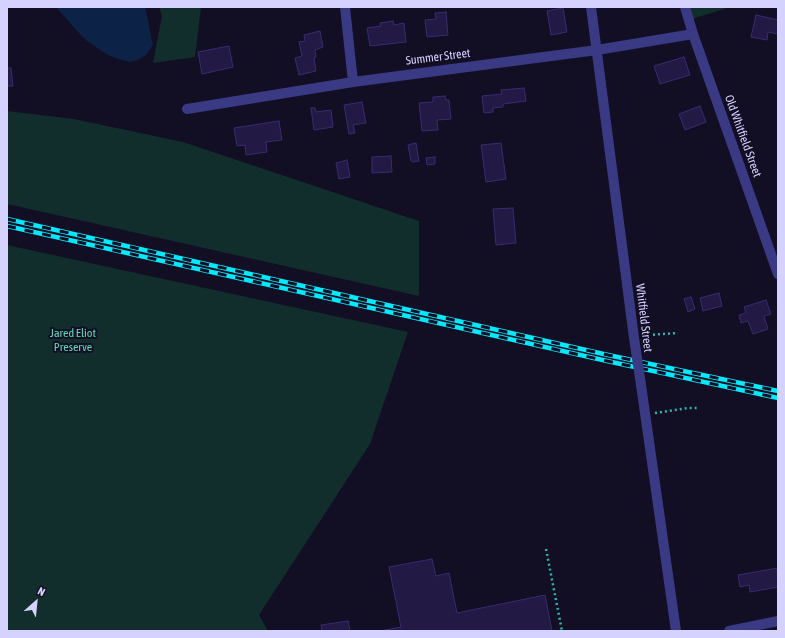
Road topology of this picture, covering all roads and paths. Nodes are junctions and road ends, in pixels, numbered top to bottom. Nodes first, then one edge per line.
1 (345, 7) edge
2 (591, 7) edge
3 (685, 7) edge
4 (693, 34) junction
5 (597, 50) junction
6 (353, 82) junction
7 (187, 109) dead end
8 (778, 274) edge
9 (678, 333) dead end
10 (648, 335) dead end
11 (698, 408) dead end
12 (661, 412) dead end
13 (546, 549) dead end
14 (778, 621) edge
15 (562, 631) edge
16 (676, 631) edge
17 (729, 631) edge

1 - 6 street
2 - 5 street, Whitfield Street
3 - 4 street, Old Whitfield Street
4 - 5 street, Summer Street
4 - 8 street, Old Whitfield Street
5 - 6 street, Summer Street
5 - 16 street, Whitfield Street, bridge
6 - 7 street, Summer Street
9 - 10 path
11 - 12 path
13 - 15 path
14 - 17 street

